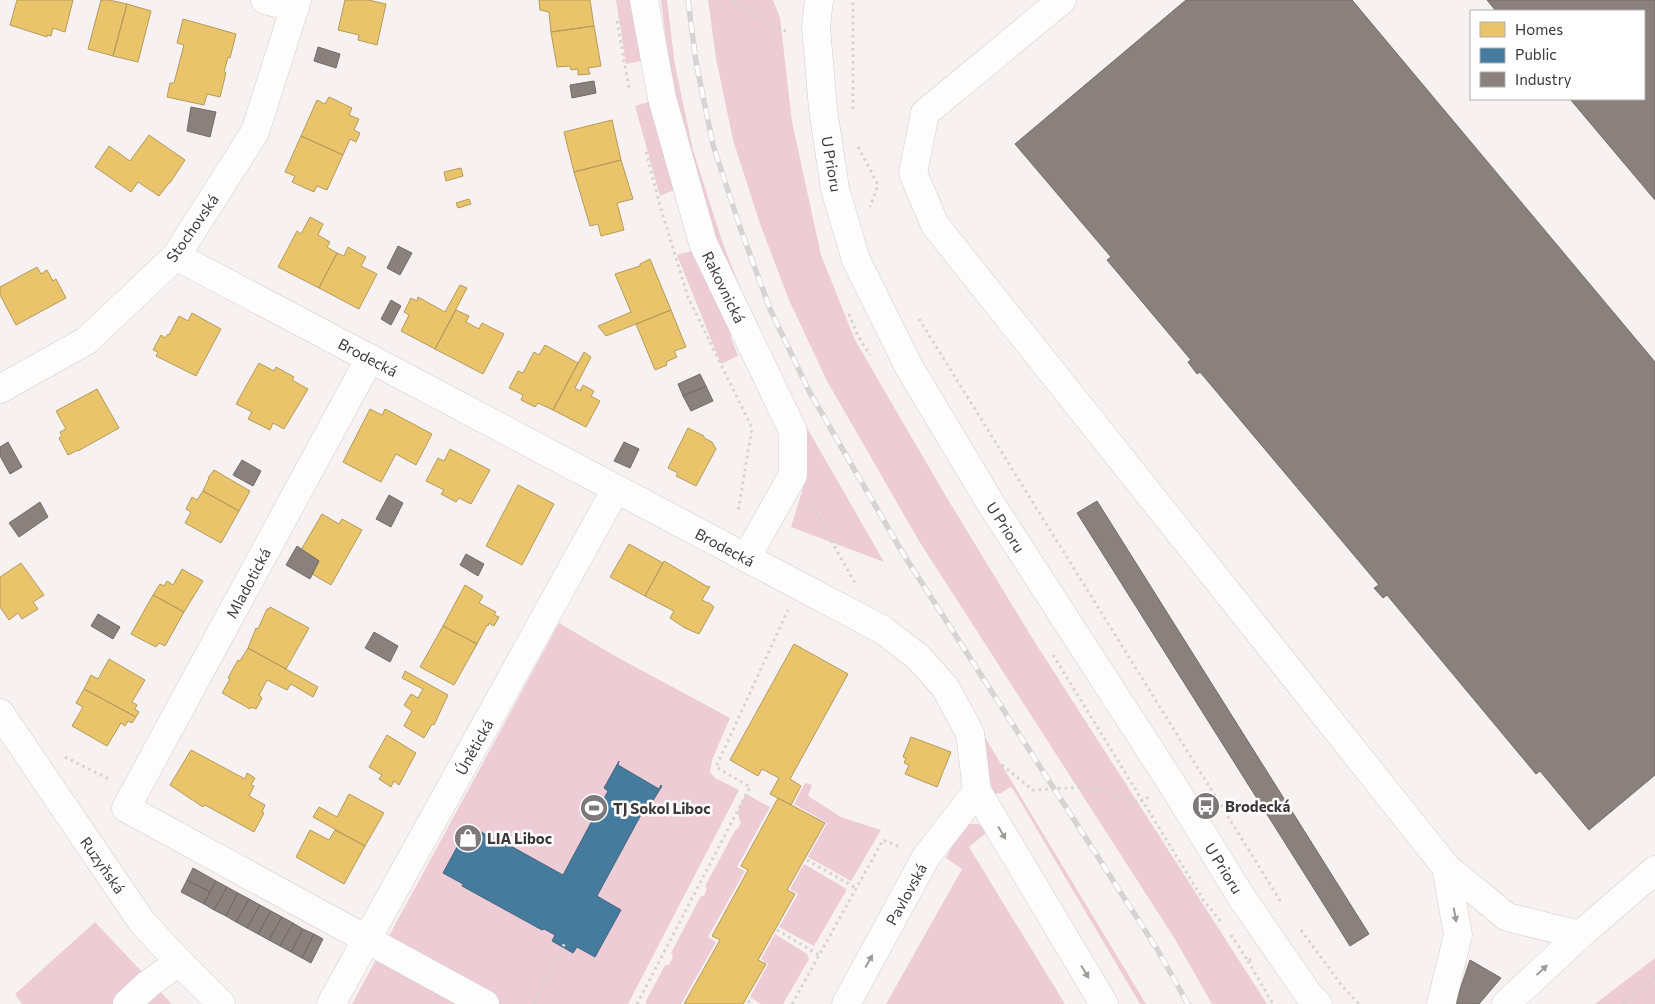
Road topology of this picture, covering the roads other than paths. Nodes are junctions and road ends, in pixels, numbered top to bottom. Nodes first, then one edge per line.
1 (265, 0) edge
2 (644, 0) edge
3 (819, 0) edge
4 (1062, 0) edge
5 (296, 4) edge
6 (176, 256) junction
7 (370, 358) junction
8 (0, 389) edge
9 (616, 489) junction
10 (746, 558) junction
11 (0, 713) edge
12 (977, 791) junction
13 (1446, 867) junction
14 (1655, 870) edge
15 (1580, 935) junction
16 (367, 939) junction
17 (179, 962) junction
18 (127, 1004) edge
19 (221, 1004) edge
20 (331, 1004) edge
21 (485, 1004) edge
22 (846, 1004) edge
23 (1104, 1004) edge
24 (1318, 1004) edge
25 (1441, 1004) edge
26 (1506, 1004) edge

1 - 5 street
2 - 10 street, Rakovnická
3 - 24 street, U Prioru
4 - 13 street
5 - 6 street, Stochovská
6 - 7 street, Brodecká
6 - 8 street, Stochovská
7 - 9 street, Brodecká
7 - 16 street, Mladotická
9 - 10 street, Brodecká
9 - 16 street, Únětická
10 - 12 street, Brodecká
11 - 17 street, Ruzyňská
22 -> 12 street, Pavlovská
12 -> 23 street, Brodecká
13 - 15 street
13 -> 25 street
14 - 15 street
26 -> 15 street
16 - 20 street, Únětická
16 - 21 street
17 - 18 street
17 - 19 street, Ruzyňská

